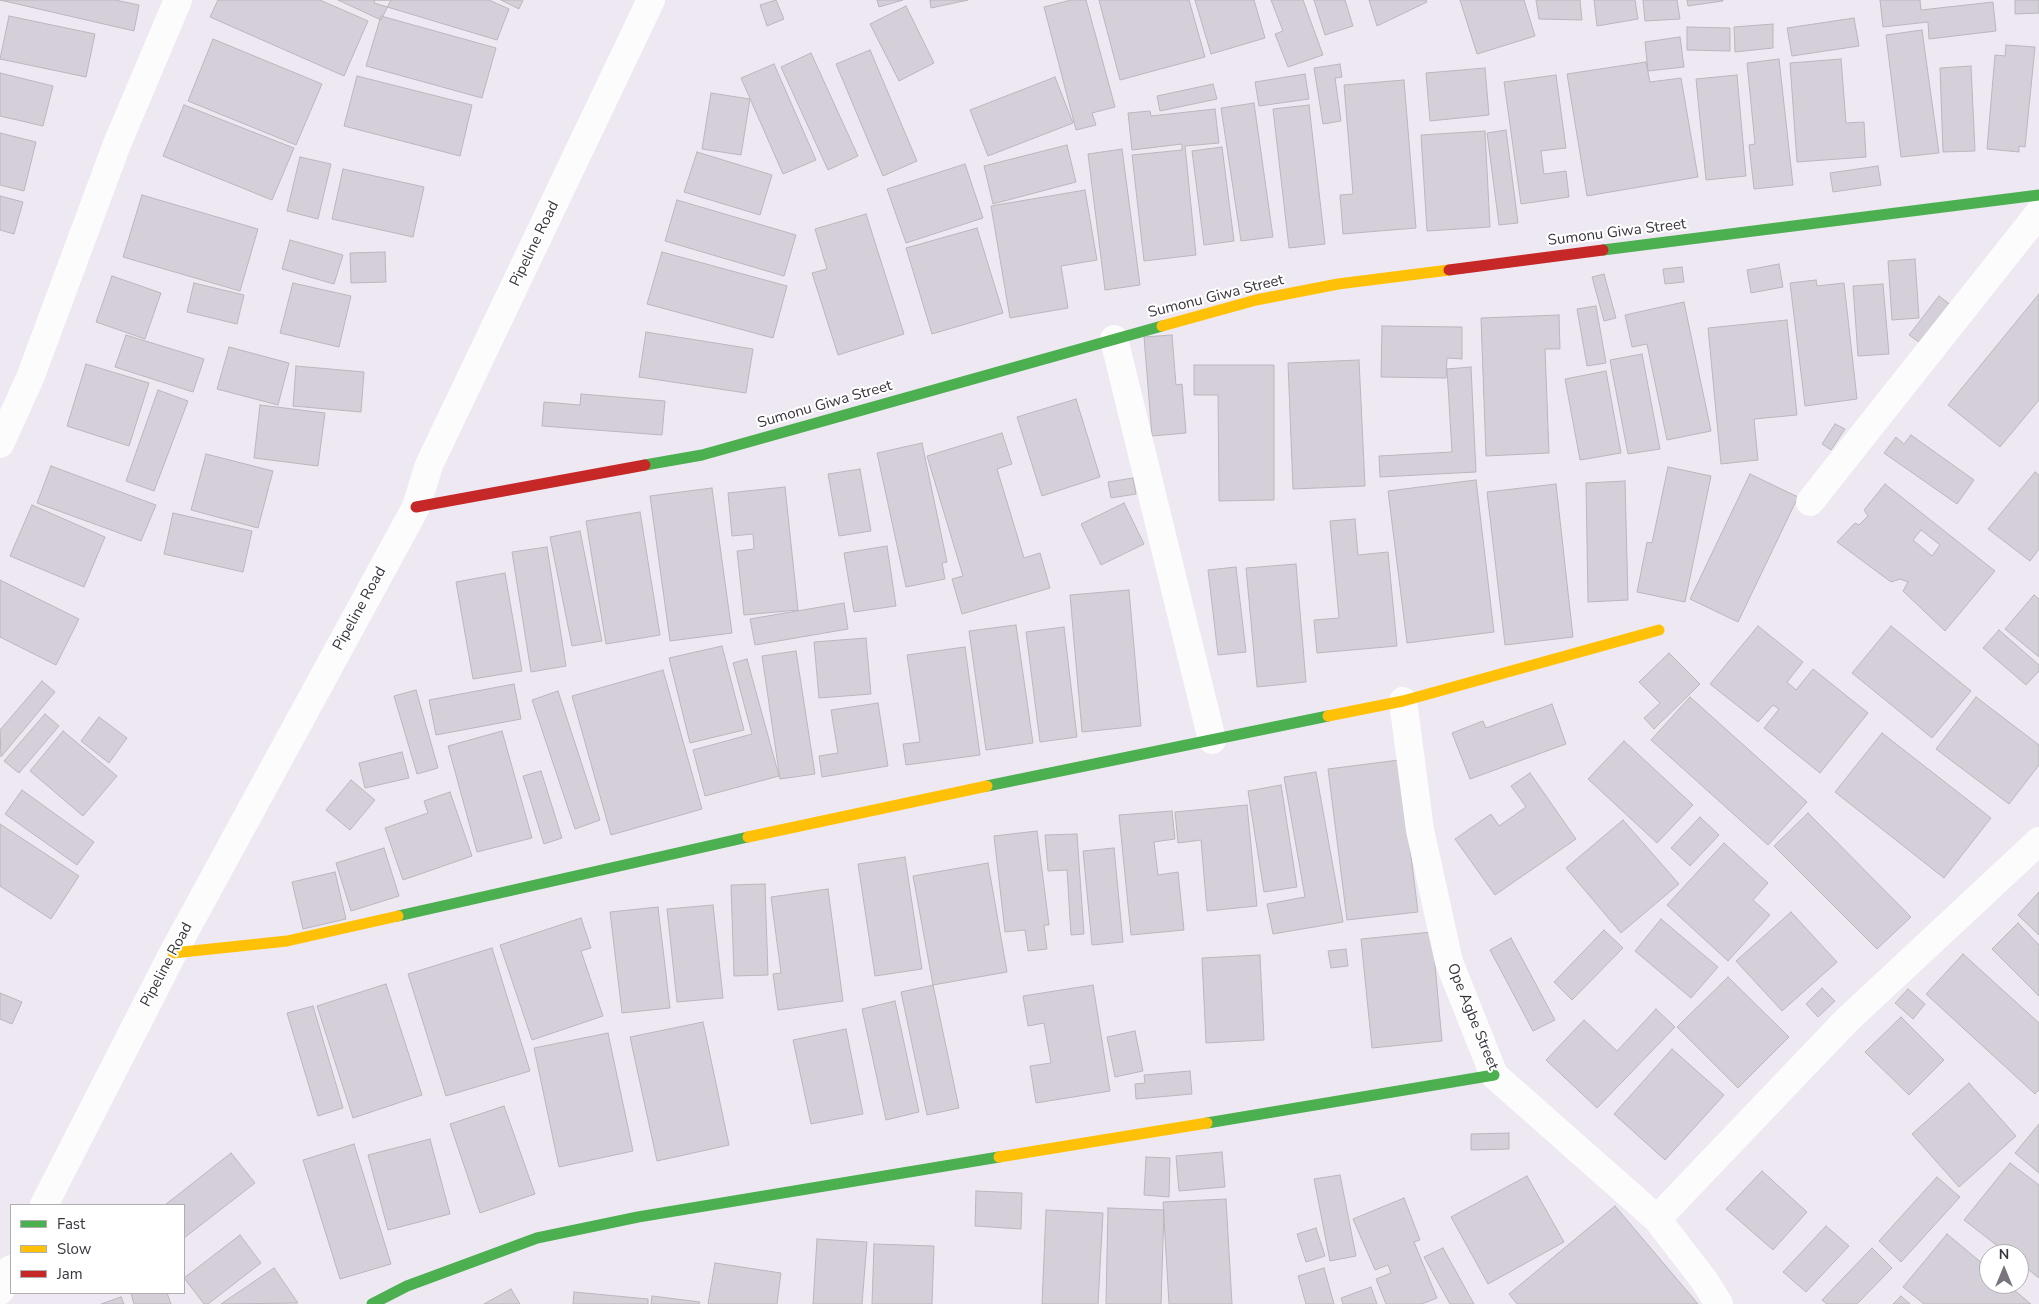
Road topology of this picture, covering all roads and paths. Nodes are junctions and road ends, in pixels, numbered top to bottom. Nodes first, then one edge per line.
1 (178, 0) edge
2 (651, 0) edge
3 (2039, 195) edge
4 (2039, 213) edge
5 (1114, 339) junction
6 (0, 444) edge
7 (1810, 502) dead end
8 (416, 506) junction
9 (1659, 630) dead end
10 (1403, 701) junction
11 (1212, 740) junction
12 (2039, 841) edge
13 (173, 953) junction
14 (1494, 1075) junction
15 (45, 1204) edge
16 (1658, 1219) junction
17 (10, 1271) edge
18 (0, 1291) edge
19 (372, 1304) edge
20 (1719, 1304) edge

1 - 6 street
2 - 8 street, Pipeline Road
3 - 5 street, Sumonu Giwa Street
4 - 7 street
5 - 8 street, Sumonu Giwa Street
5 - 11 street
8 - 13 street, Pipeline Road
9 - 10 street
10 - 11 street
10 - 14 street, Ope Agbe Street
11 - 13 street
12 - 16 street
13 - 15 street, Pipeline Road
14 - 16 street, Ope Agbe Street
14 - 19 street
16 - 20 street, Ope Agbe Street
17 - 18 street

